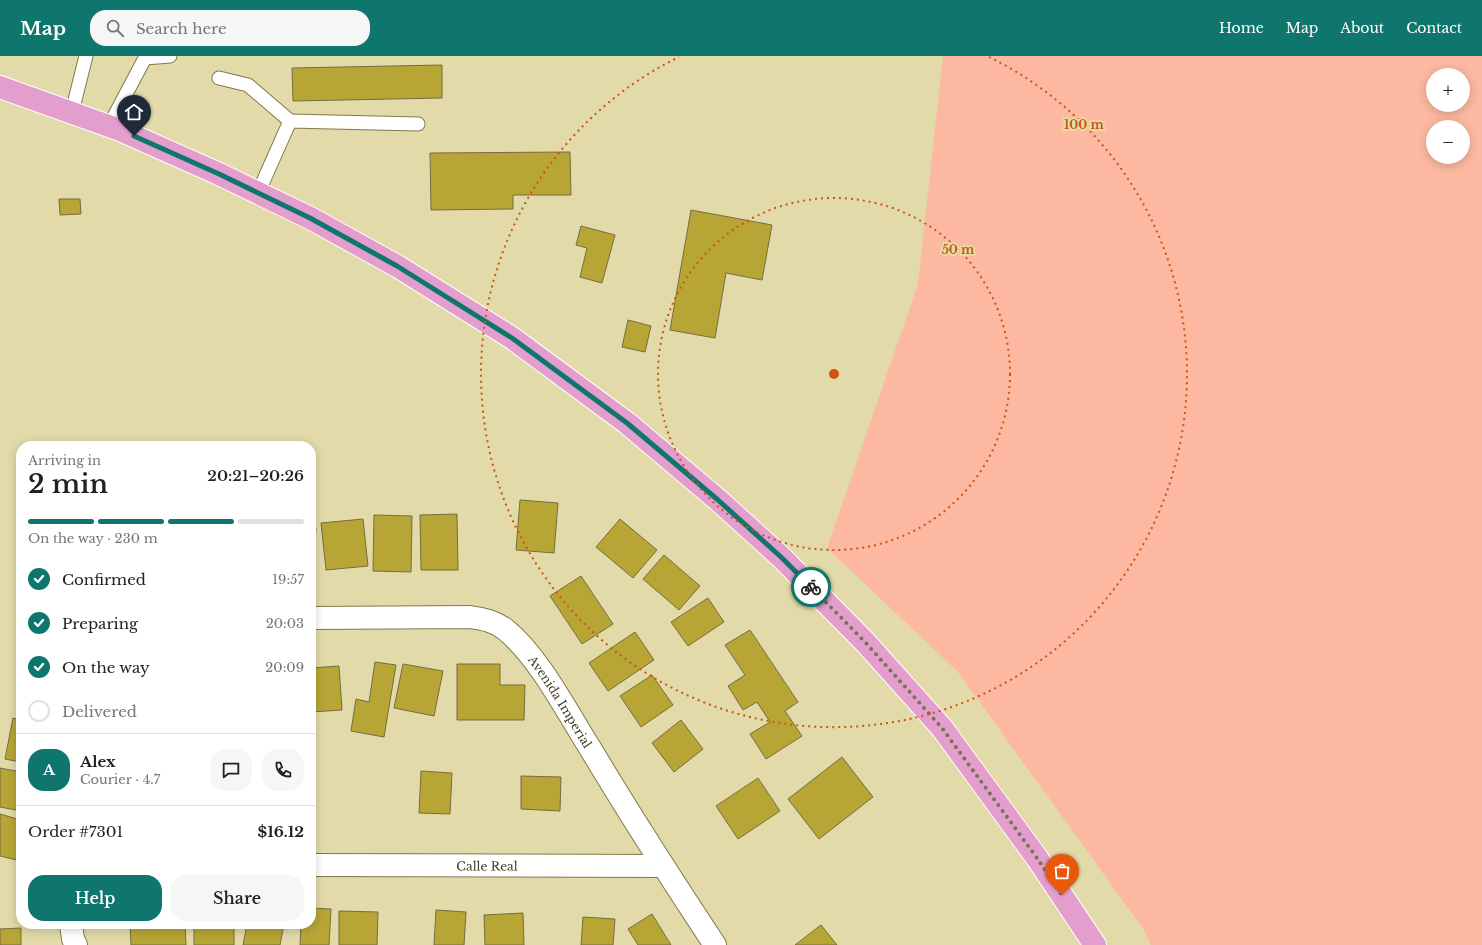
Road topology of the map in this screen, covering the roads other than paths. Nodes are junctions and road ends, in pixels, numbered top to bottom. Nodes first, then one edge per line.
1 (86, 56) edge
2 (170, 56) edge
3 (219, 78) dead end
4 (0, 87) edge
5 (72, 112) junction
6 (290, 121) junction
7 (418, 124) dead end
8 (109, 126) junction
9 (258, 193) junction
10 (316, 618) edge
11 (316, 865) edge
12 (663, 866) junction
13 (72, 929) edge
14 (76, 945) edge
15 (715, 945) edge
16 (1095, 945) edge

1 - 5 lane
2 - 8 lane
3 - 6 lane
4 - 5 main road
5 - 8 main road
6 - 7 lane
6 - 9 lane
8 - 9 main road
9 - 16 main road
10 - 12 street, Avenida Imperial
11 - 12 street, Calle Real
12 - 15 street, Avenida Imperial
13 - 14 street

